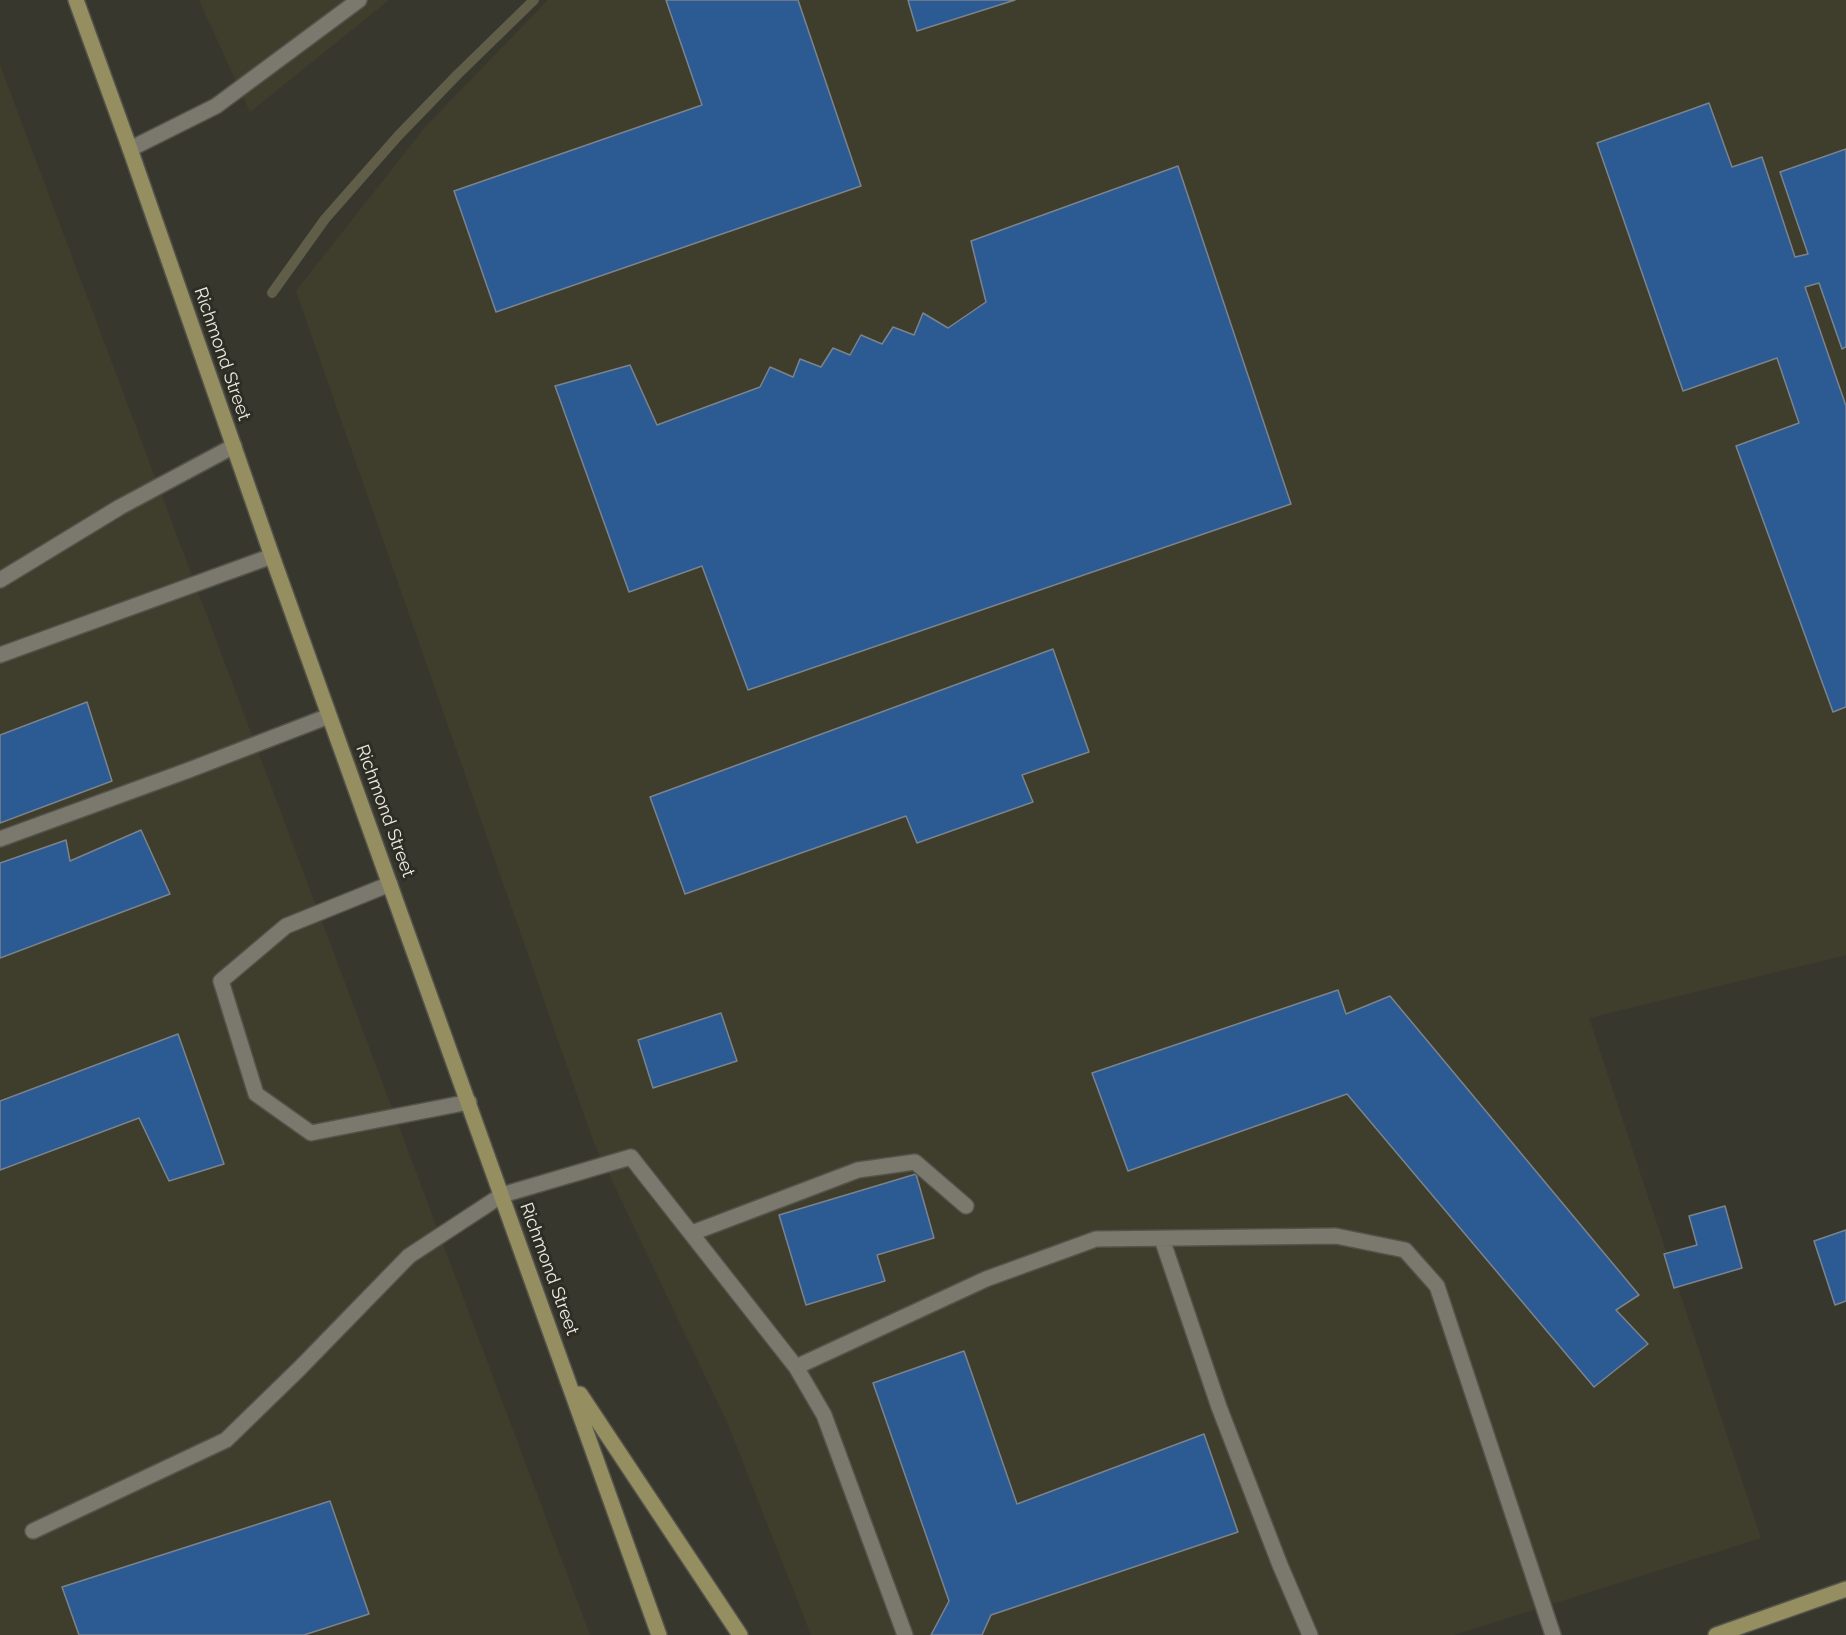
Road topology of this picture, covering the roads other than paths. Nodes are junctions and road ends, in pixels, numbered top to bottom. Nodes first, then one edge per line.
1 (76, 0) edge
2 (359, 0) edge
3 (130, 150) junction
4 (234, 446) junction
5 (272, 556) junction
6 (0, 580) edge
7 (0, 656) edge
8 (329, 716) junction
9 (0, 838) edge
10 (390, 884) junction
11 (469, 1102) junction
12 (502, 1195) junction
13 (966, 1206) dead end
14 (692, 1233) junction
15 (1162, 1239) junction
16 (796, 1366) junction
17 (567, 1374) junction
18 (33, 1531) dead end
19 (1846, 1589) edge
20 (659, 1635) edge
21 (740, 1635) edge
22 (905, 1635) edge
23 (1310, 1635) edge
24 (1553, 1635) edge
25 (1716, 1635) edge

1 - 3 main road, Richmond Street
2 - 3 street
3 - 4 main road, Richmond Street
4 - 5 main road, Richmond Street
4 - 6 street
5 - 7 street
5 - 8 main road, Richmond Street
8 - 9 street
8 - 10 main road, Richmond Street
10 - 11 main road, Richmond Street
10 - 11 street
11 - 12 main road, Richmond Street
12 - 14 street
12 - 17 main road, Richmond Street
12 - 18 street
13 - 14 street
14 - 16 street
15 - 16 street
15 - 23 street
15 - 24 street
16 - 22 street
17 - 20 main road, Richmond Street
17 - 21 main road
19 - 25 main road

